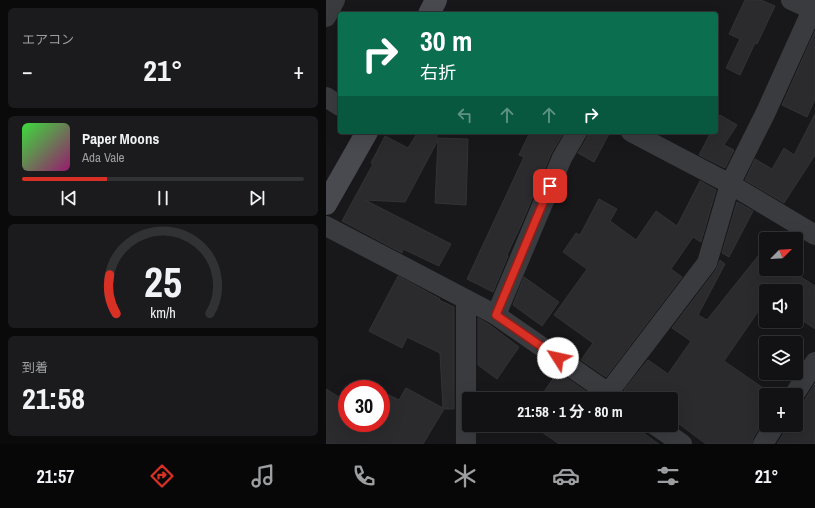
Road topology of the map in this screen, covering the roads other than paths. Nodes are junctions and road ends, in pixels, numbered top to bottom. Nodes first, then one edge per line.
1 (335, 0) edge
2 (436, 0) edge
3 (791, 0) edge
4 (814, 11) edge
5 (430, 12) edge
6 (326, 17) edge
7 (326, 97) edge
8 (338, 105) edge
9 (366, 134) edge
10 (576, 134) edge
11 (635, 134) edge
12 (730, 184) junction
13 (326, 204) edge
14 (326, 226) edge
15 (815, 235) edge
16 (466, 300) junction
17 (496, 315) junction
18 (815, 362) edge
19 (798, 388) edge
20 (607, 392) edge
21 (616, 392) edge
22 (665, 432) edge
23 (771, 432) edge
24 (466, 444) edge
25 (682, 444) edge
26 (763, 444) edge

1 - 6 street
2 - 5 main road
3 - 4 street
4 - 12 street
7 - 8 street
9 - 13 main road
10 - 17 street
11 - 12 street
12 - 15 street
12 - 21 street
14 - 16 street
16 - 17 street
16 - 24 street
17 - 20 street
18 - 19 street
22 - 25 street
23 - 26 street

